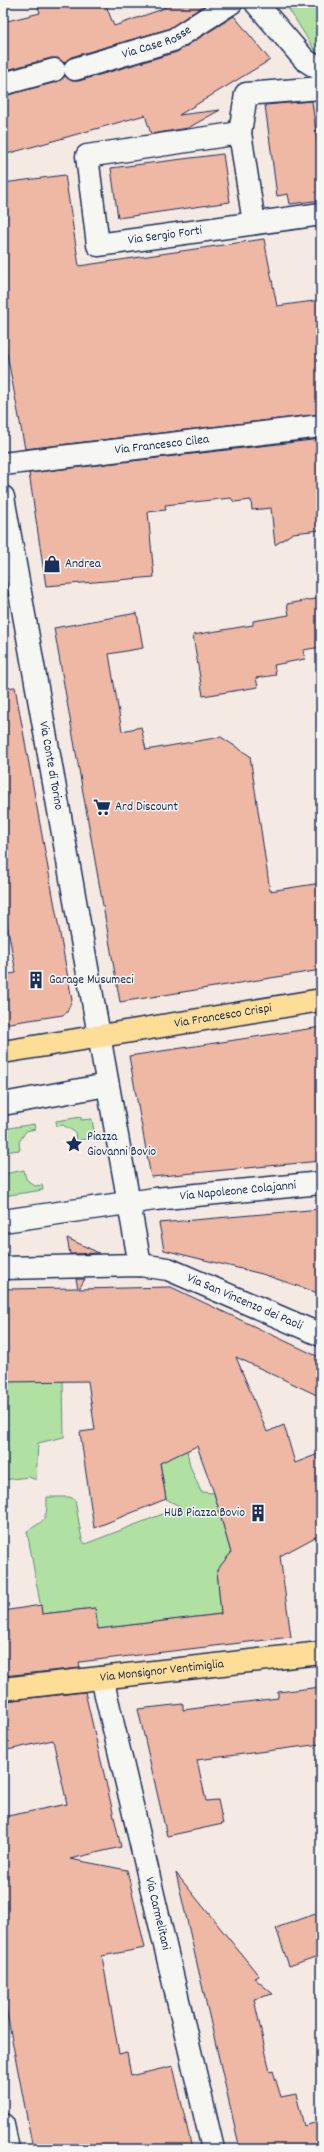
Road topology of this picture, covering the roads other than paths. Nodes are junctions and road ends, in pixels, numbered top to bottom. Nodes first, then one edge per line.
1 (231, 3) edge
2 (256, 3) edge
3 (75, 69) dead end
4 (54, 70) dead end
5 (321, 70) edge
6 (3, 84) edge
7 (321, 88) edge
8 (240, 133) junction
9 (321, 214) edge
10 (254, 223) junction
11 (321, 426) edge
12 (3, 464) edge
13 (3, 497) edge
14 (321, 1000) edge
15 (98, 1036) junction
16 (3, 1052) edge
17 (107, 1085) junction
18 (3, 1104) edge
19 (321, 1183) edge
20 (128, 1203) junction
21 (3, 1221) edge
22 (140, 1265) junction
23 (3, 1268) edge
24 (321, 1335) edge
25 (321, 1653) edge
26 (102, 1678) junction
27 (3, 1689) edge
28 (3, 2125) edge
29 (8, 2149) edge
30 (213, 2149) edge

1 - 3 street, Via Case Rosse
2 - 5 street
4 - 6 street
7 - 8 street
8 - 10 street
8 - 10 street, Via Sergio Forti
9 - 10 street, Via Sergio Forti
11 - 12 street, Via Francesco Cilea
13 - 15 street, Via Conte di Torino
14 - 15 main road, Via Francesco Crispi
15 - 16 main road
15 - 17 street, Via Conte di Torino
17 - 18 street
17 - 20 street
19 - 20 street, Via Napoleone Colajanni
20 - 21 street
20 - 22 street
22 - 23 street
22 - 24 street, Via San Vincenzo dei Paoli
25 - 26 main road, Via Monsignor Ventimiglia
26 - 27 main road, Via Monsignor Ventimiglia
26 - 30 street, Via Carmelitani
28 - 29 street

